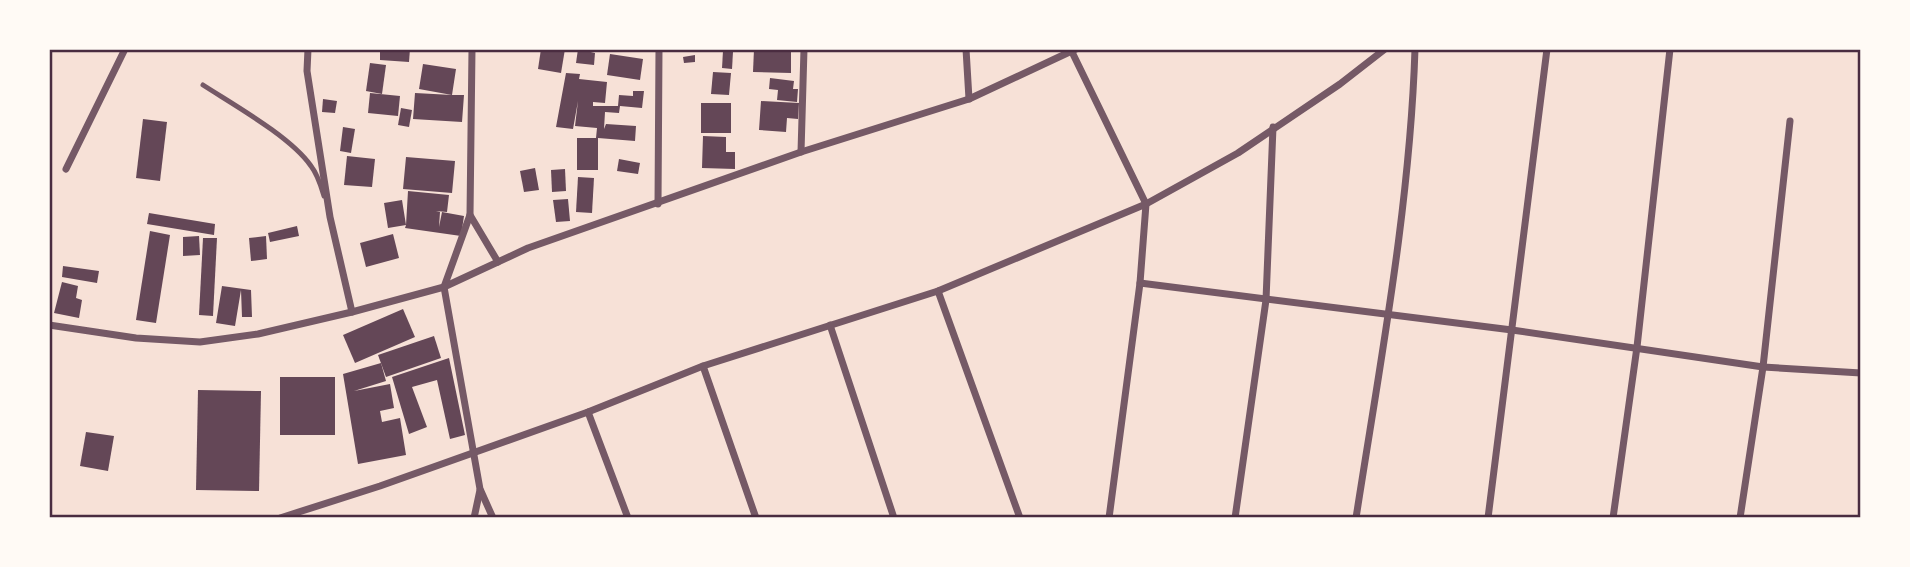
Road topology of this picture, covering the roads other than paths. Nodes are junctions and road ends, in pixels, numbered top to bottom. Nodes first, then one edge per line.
1 (125, 49) edge
2 (307, 49) edge
3 (472, 49) edge
4 (659, 49) edge
5 (803, 49) edge
6 (966, 49) edge
7 (1385, 49) edge
8 (1415, 49) edge
9 (1547, 49) edge
10 (1670, 49) edge
11 (1074, 50) edge
12 (203, 85) dead end
13 (969, 99) junction
14 (1790, 121) dead end
15 (1273, 127) junction
16 (800, 152) junction
17 (66, 169) dead end
18 (657, 204) junction
19 (1146, 204) junction
20 (470, 215) junction
21 (330, 216) junction
22 (498, 262) junction
23 (1140, 283) junction
24 (443, 287) junction
25 (938, 291) junction
26 (1266, 300) junction
27 (352, 312) junction
28 (1388, 314) junction
29 (49, 325) edge
30 (830, 325) junction
31 (1512, 330) junction
32 (1637, 347) junction
33 (703, 366) junction
34 (1763, 367) junction
35 (1861, 373) edge
36 (588, 412) junction
37 (472, 452) junction
38 (480, 489) junction
39 (280, 518) edge
40 (474, 518) edge
41 (493, 518) edge
42 (628, 518) edge
43 (756, 518) edge
44 (894, 518) edge
45 (1020, 518) edge
46 (1109, 518) edge
47 (1234, 518) edge
48 (1356, 518) edge
49 (1488, 518) edge
50 (1614, 518) edge
51 (1740, 518) edge

1 - 17 street
2 - 21 street
3 - 20 street
4 - 18 street
5 - 16 street
6 - 13 street
7 - 15 street
8 - 28 street
9 - 31 street
10 - 32 street
11 - 13 street
11 - 19 street
12 - 21 lane
13 - 16 street
14 - 34 street
15 - 19 street
15 - 26 street
16 - 18 street
18 - 22 street
19 - 23 street
19 - 25 street
20 - 22 street
20 - 24 street
21 - 27 street
22 - 24 street
23 - 26 street
23 - 46 street
24 - 27 street
24 - 37 street
25 - 30 street
25 - 45 street
26 - 28 street
26 - 47 street
27 - 29 street
28 - 31 street
28 - 48 street
30 - 33 street
30 - 44 street
31 - 32 street
31 - 49 street
32 - 34 street
32 - 50 street
33 - 36 street
33 - 43 street
34 - 35 street
34 - 51 street
36 - 37 street
36 - 42 street
37 - 38 street
37 - 39 street
38 - 40 street
38 - 41 street

